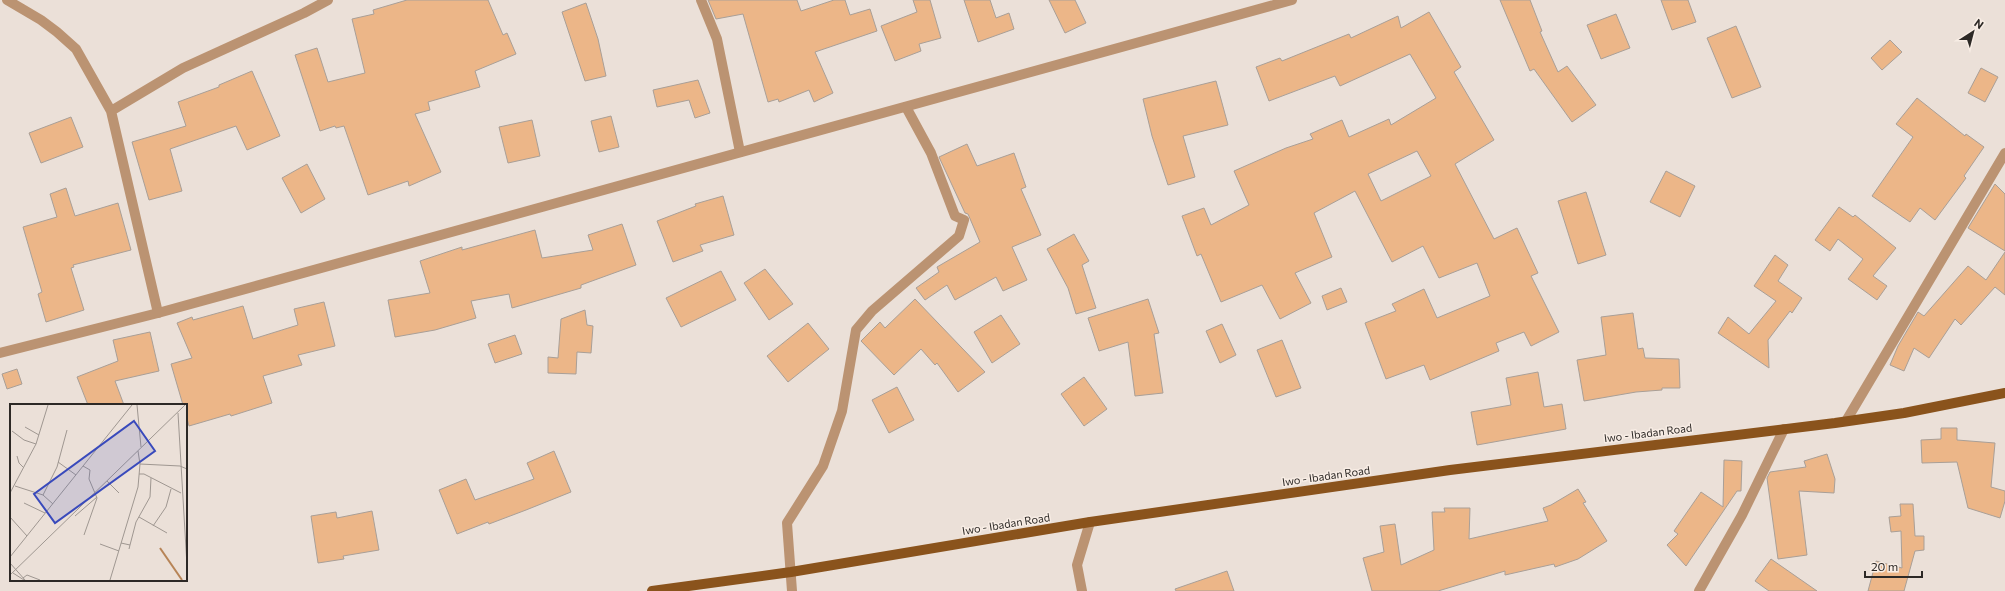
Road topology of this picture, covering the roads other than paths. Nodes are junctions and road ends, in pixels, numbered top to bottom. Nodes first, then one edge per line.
1 (7, 0) edge
2 (328, 0) edge
3 (701, 0) edge
4 (1292, 0) edge
5 (906, 107) junction
6 (111, 112) junction
7 (740, 152) junction
8 (2005, 153) edge
9 (158, 313) junction
10 (0, 353) edge
11 (2005, 393) edge
12 (1846, 421) junction
13 (1784, 429) junction
14 (1090, 522) junction
15 (791, 572) junction
16 (652, 591) edge
17 (792, 591) edge
18 (1082, 591) edge
19 (1699, 591) edge

1 - 6 street
2 - 6 street
3 - 7 street
4 - 5 street
5 - 7 street
5 - 15 street
6 - 9 street
7 - 9 street
8 - 12 street
9 - 10 street
11 - 12 main road, Iwo - Ibadan Road
12 - 13 main road, Iwo - Ibadan Road
13 - 14 main road, Iwo - Ibadan Road
13 - 19 street
14 - 15 main road, Iwo - Ibadan Road
14 - 18 street
15 - 16 main road, Iwo - Ibadan Road
15 - 17 street

